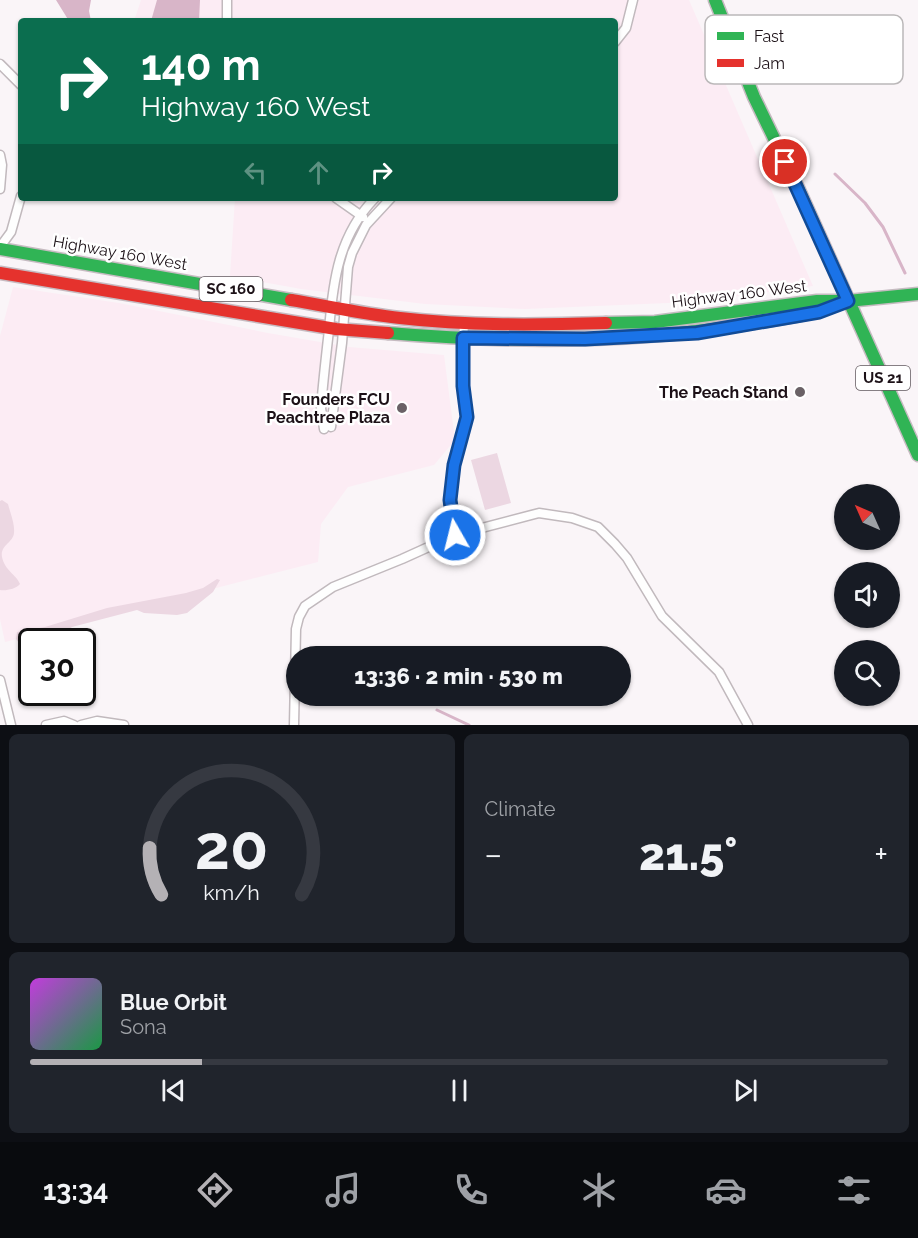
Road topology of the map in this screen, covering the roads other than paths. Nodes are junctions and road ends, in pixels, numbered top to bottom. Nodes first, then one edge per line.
1 (227, 0) edge
2 (633, 0) edge
3 (715, 0) edge
4 (721, 15) edge
5 (227, 18) edge
6 (618, 38) edge
7 (0, 64) edge
8 (18, 82) edge
9 (749, 84) edge
10 (0, 155) edge
11 (0, 189) edge
12 (20, 201) edge
13 (340, 201) edge
14 (372, 201) edge
15 (388, 201) edge
16 (360, 215) junction
17 (369, 222) junction
18 (0, 248) edge
19 (0, 273) edge
20 (918, 294) edge
21 (848, 301) junction
22 (330, 317) junction
23 (343, 319) junction
24 (464, 323) junction
25 (463, 338) junction
26 (918, 455) edge
27 (455, 535) junction
28 (0, 680) edge
29 (11, 725) edge
30 (46, 725) edge
31 (74, 725) edge
32 (81, 725) edge
33 (124, 725) edge
34 (294, 725) edge
35 (748, 725) edge

1 - 5 street
2 - 6 street
3 - 4 main road, US 21
7 - 8 street
9 - 21 main road, US 21
10 - 11 street
12 - 18 street
13 - 16 street
14 - 16 street
15 - 17 street
16 - 17 street
16 - 22 street
17 - 23 street
18 - 22 main road, Highway 160 West / SC 160
19 - 22 main road, Highway 160 West / SC 160
20 - 21 main road, SC 160
21 - 24 main road, Highway 160 West / SC 160
21 - 25 main road, Highway 160 West / SC 160
21 - 26 main road, US 21
22 - 23 main road, Highway 160 West / SC 160
22 - 23 main road, Highway 160 West / SC 160
22 - 23 street
23 - 24 main road, Highway 160 West / SC 160
23 - 25 main road, Highway 160 West / SC 160
24 - 25 street
25 - 27 street
27 - 34 street
27 - 35 street
28 - 29 street
30 - 31 street
32 - 33 street

